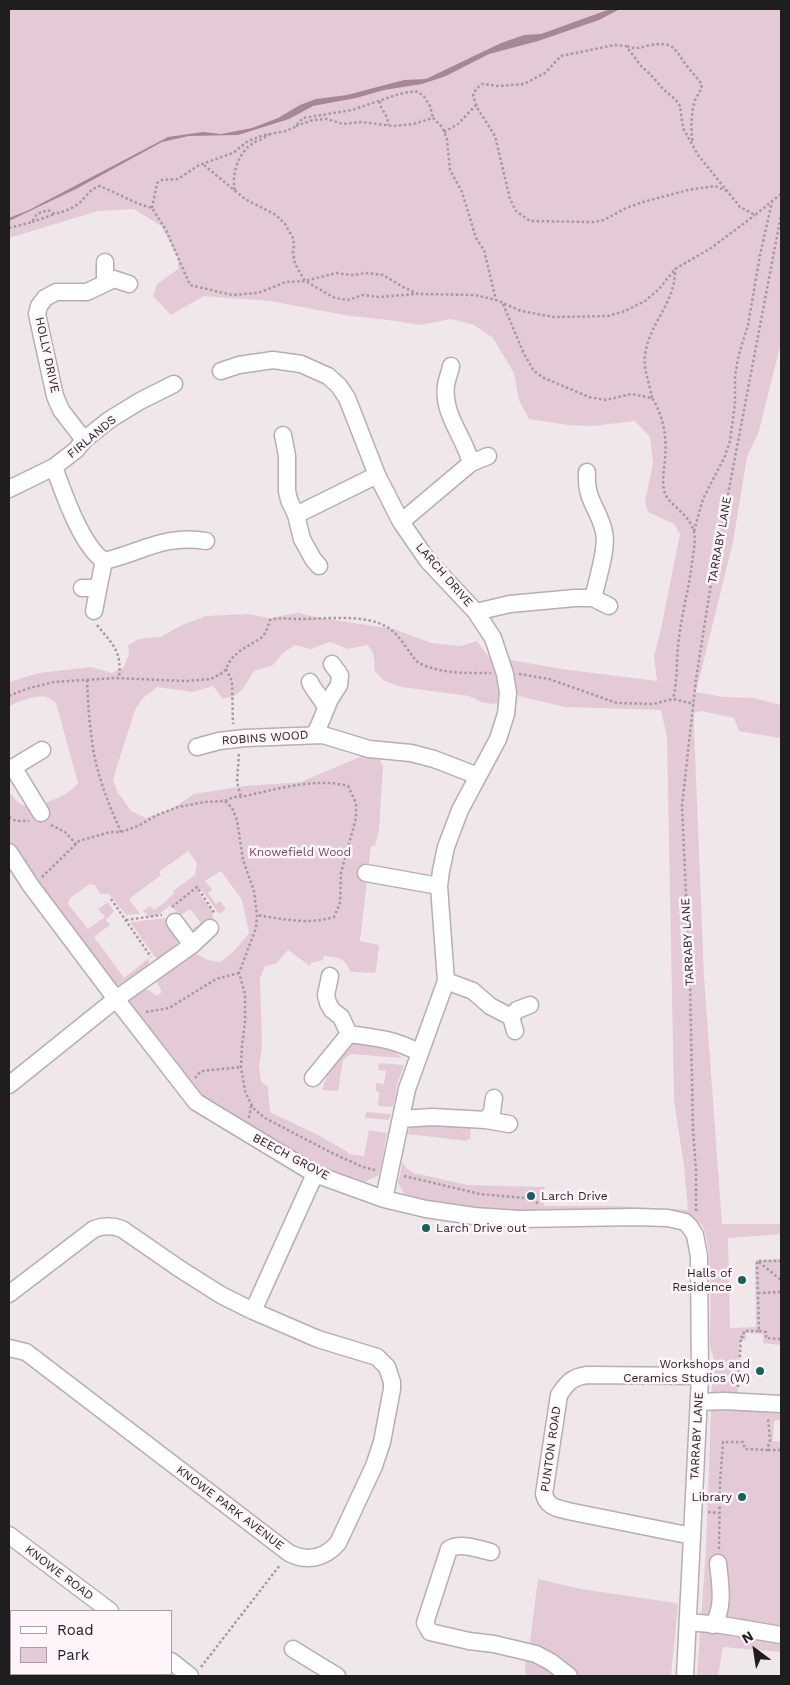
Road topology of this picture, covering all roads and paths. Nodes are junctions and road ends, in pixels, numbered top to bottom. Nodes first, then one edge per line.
1 (626, 46) junction
2 (380, 100) junction
3 (476, 105) junction
4 (433, 118) junction
5 (388, 125) junction
6 (295, 126) junction
7 (444, 132) junction
8 (271, 134) junction
9 (694, 146) junction
10 (203, 164) junction
11 (235, 191) junction
12 (727, 191) junction
13 (781, 194) edge
14 (772, 202) junction
15 (152, 208) junction
16 (54, 214) junction
17 (755, 214) junction
18 (781, 215) edge
19 (32, 222) junction
20 (9, 228) edge
21 (105, 262) dead end
22 (675, 269) junction
23 (304, 281) junction
24 (105, 282) junction
25 (129, 284) dead end
26 (418, 294) junction
27 (496, 300) junction
28 (503, 303) junction
29 (452, 366) dead end
30 (221, 370) dead end
31 (174, 384) dead end
32 (652, 398) junction
33 (283, 435) dead end
34 (84, 440) junction
35 (488, 456) dead end
36 (471, 463) junction
37 (54, 467) junction
38 (588, 469) dead end
39 (377, 475) junction
40 (9, 489) edge
41 (296, 515) junction
42 (401, 522) junction
43 (694, 533) junction
44 (206, 541) dead end
45 (104, 562) junction
46 (319, 566) dead end
47 (99, 585) junction
48 (82, 588) dead end
49 (593, 598) junction
50 (609, 606) dead end
51 (94, 612) joint
52 (476, 612) junction
53 (332, 664) dead end
54 (119, 678) dead end
55 (86, 680) dead end
56 (310, 682) dead end
57 (673, 699) dead end
58 (326, 709) junction
59 (314, 735) junction
60 (197, 747) dead end
61 (42, 750) dead end
62 (11, 768) edge
63 (478, 776) junction
64 (225, 801) junction
65 (42, 812) dead end
66 (121, 832) junction
67 (9, 852) edge
68 (366, 873) dead end
69 (31, 886) junction
70 (440, 886) junction
71 (111, 899) dead end
72 (257, 915) junction
73 (175, 922) dead end
74 (210, 928) dead end
75 (192, 945) junction
76 (159, 968) junction
77 (239, 973) junction
78 (330, 976) dead end
79 (446, 982) junction
80 (116, 999) junction
81 (530, 1005) dead end
82 (132, 1020) junction
83 (349, 1034) junction
84 (420, 1053) junction
85 (241, 1067) junction
86 (313, 1078) dead end
87 (9, 1085) edge
88 (185, 1088) junction
89 (494, 1098) dead end
90 (401, 1119) junction
91 (486, 1120) junction
92 (509, 1124) dead end
93 (390, 1173) junction
94 (315, 1174) junction
95 (384, 1199) junction
96 (550, 1218) junction
97 (696, 1235) junction
98 (757, 1261) junction
99 (781, 1261) edge
100 (781, 1280) edge
101 (758, 1292) junction
102 (781, 1292) edge
103 (9, 1294) edge
104 (254, 1311) junction
105 (759, 1332) junction
106 (781, 1338) edge
107 (9, 1348) edge
108 (700, 1376) junction
109 (699, 1402) junction
110 (737, 1402) junction
111 (775, 1404) edge
112 (768, 1450) junction
113 (781, 1450) edge
114 (9, 1535) edge
115 (692, 1536) junction
116 (491, 1552) dead end
117 (289, 1553) junction
118 (718, 1564) joint
119 (109, 1610) edge
120 (688, 1622) junction
121 (713, 1625) junction
122 (781, 1635) edge
123 (293, 1649) dead end
124 (172, 1661) edge
125 (195, 1672) edge
126 (337, 1676) edge
127 (569, 1676) edge
128 (685, 1676) edge

1 - 3 path
1 - 9 path
1 - 9 path
2 - 4 path
2 - 5 path
2 - 6 path
3 - 7 path
3 - 12 path
4 - 5 path
4 - 7 path
5 - 6 path
6 - 8 path
7 - 27 path
8 - 10 path
8 - 11 path
9 - 12 path
10 - 11 path
10 - 15 path
11 - 23 path
12 - 17 path
13 - 14 path
14 - 17 path
14 - 43 path
15 - 16 path
15 - 23 path
16 - 19 path
16 - 19 path
17 - 22 path
18 - 97 path, TARRABY LANE
19 - 20 path
21 - 24 street
22 - 28 path
22 - 32 path
23 - 26 path
23 - 26 path
24 - 25 street, HOLLY DRIVE
24 - 34 street, HOLLY DRIVE
26 - 27 path
27 - 28 path
28 - 32 path
29 - 36 street
30 - 39 street, LARCH DRIVE
31 - 34 street, FIRLANDS
32 - 43 path
33 - 41 street
34 - 37 street, FIRLANDS
35 - 36 street
36 - 42 street
37 - 40 street, FIRLANDS
37 - 45 street
38 - 49 street
39 - 41 street
39 - 42 street, LARCH DRIVE
41 - 46 street
42 - 52 street, LARCH DRIVE
43 - 57 path
44 - 45 street
45 - 47 street
47 - 48 street
47 - 51 street
49 - 50 street
49 - 52 street
51 - 54 path
52 - 63 street, LARCH DRIVE
53 - 58 street
55 - 66 path
56 - 58 street
58 - 59 street
59 - 60 street, ROBINS WOOD
59 - 63 street, ROBINS WOOD
61 - 62 street
62 - 65 street
63 - 70 street, LARCH DRIVE
64 - 66 path
64 - 72 path
64 - 72 path
66 - 69 path
67 - 69 street, BEECH GROVE
68 - 70 street
69 - 80 street, BEECH GROVE
70 - 79 street, LARCH DRIVE
71 - 76 path
72 - 77 path
73 - 75 street
74 - 75 street
75 - 76 street
76 - 80 street
77 - 82 path
77 - 85 path
78 - 83 street
79 - 81 street
79 - 84 street, LARCH DRIVE
80 - 82 street, BEECH GROVE
80 - 87 street
82 - 88 street, BEECH GROVE
83 - 84 street
83 - 86 street
84 - 90 street, LARCH DRIVE
85 - 88 path
85 - 93 path
88 - 94 street, BEECH GROVE
89 - 91 street
90 - 91 street
90 - 93 street, LARCH DRIVE
91 - 92 street
93 - 95 street, LARCH DRIVE
93 - 96 path
94 - 95 street, BEECH GROVE
94 - 104 street
95 - 96 street, BEECH GROVE
96 - 97 street, BEECH GROVE
97 - 108 street, TARRABY LANE
98 - 99 path
98 - 100 path
98 - 101 path
101 - 102 path
101 - 105 path
103 - 104 street, KNOWE PARK AVENUE
104 - 117 street, KNOWE PARK AVENUE
105 - 106 path
105 - 110 path
107 - 117 street, KNOWE PARK AVENUE
108 - 109 street, TARRABY LANE
108 - 115 street, PUNTON ROAD
109 - 110 street
109 - 115 street, TARRABY LANE
110 - 111 street
111 - 112 path
112 - 113 path
112 - 118 path
114 - 119 street, KNOWE ROAD
115 - 120 street, TARRABY LANE
116 - 127 street
117 - 125 path
118 - 121 street
120 - 121 street
120 - 128 street, TARRABY LANE
121 - 122 street
123 - 126 street
124 - 125 street

